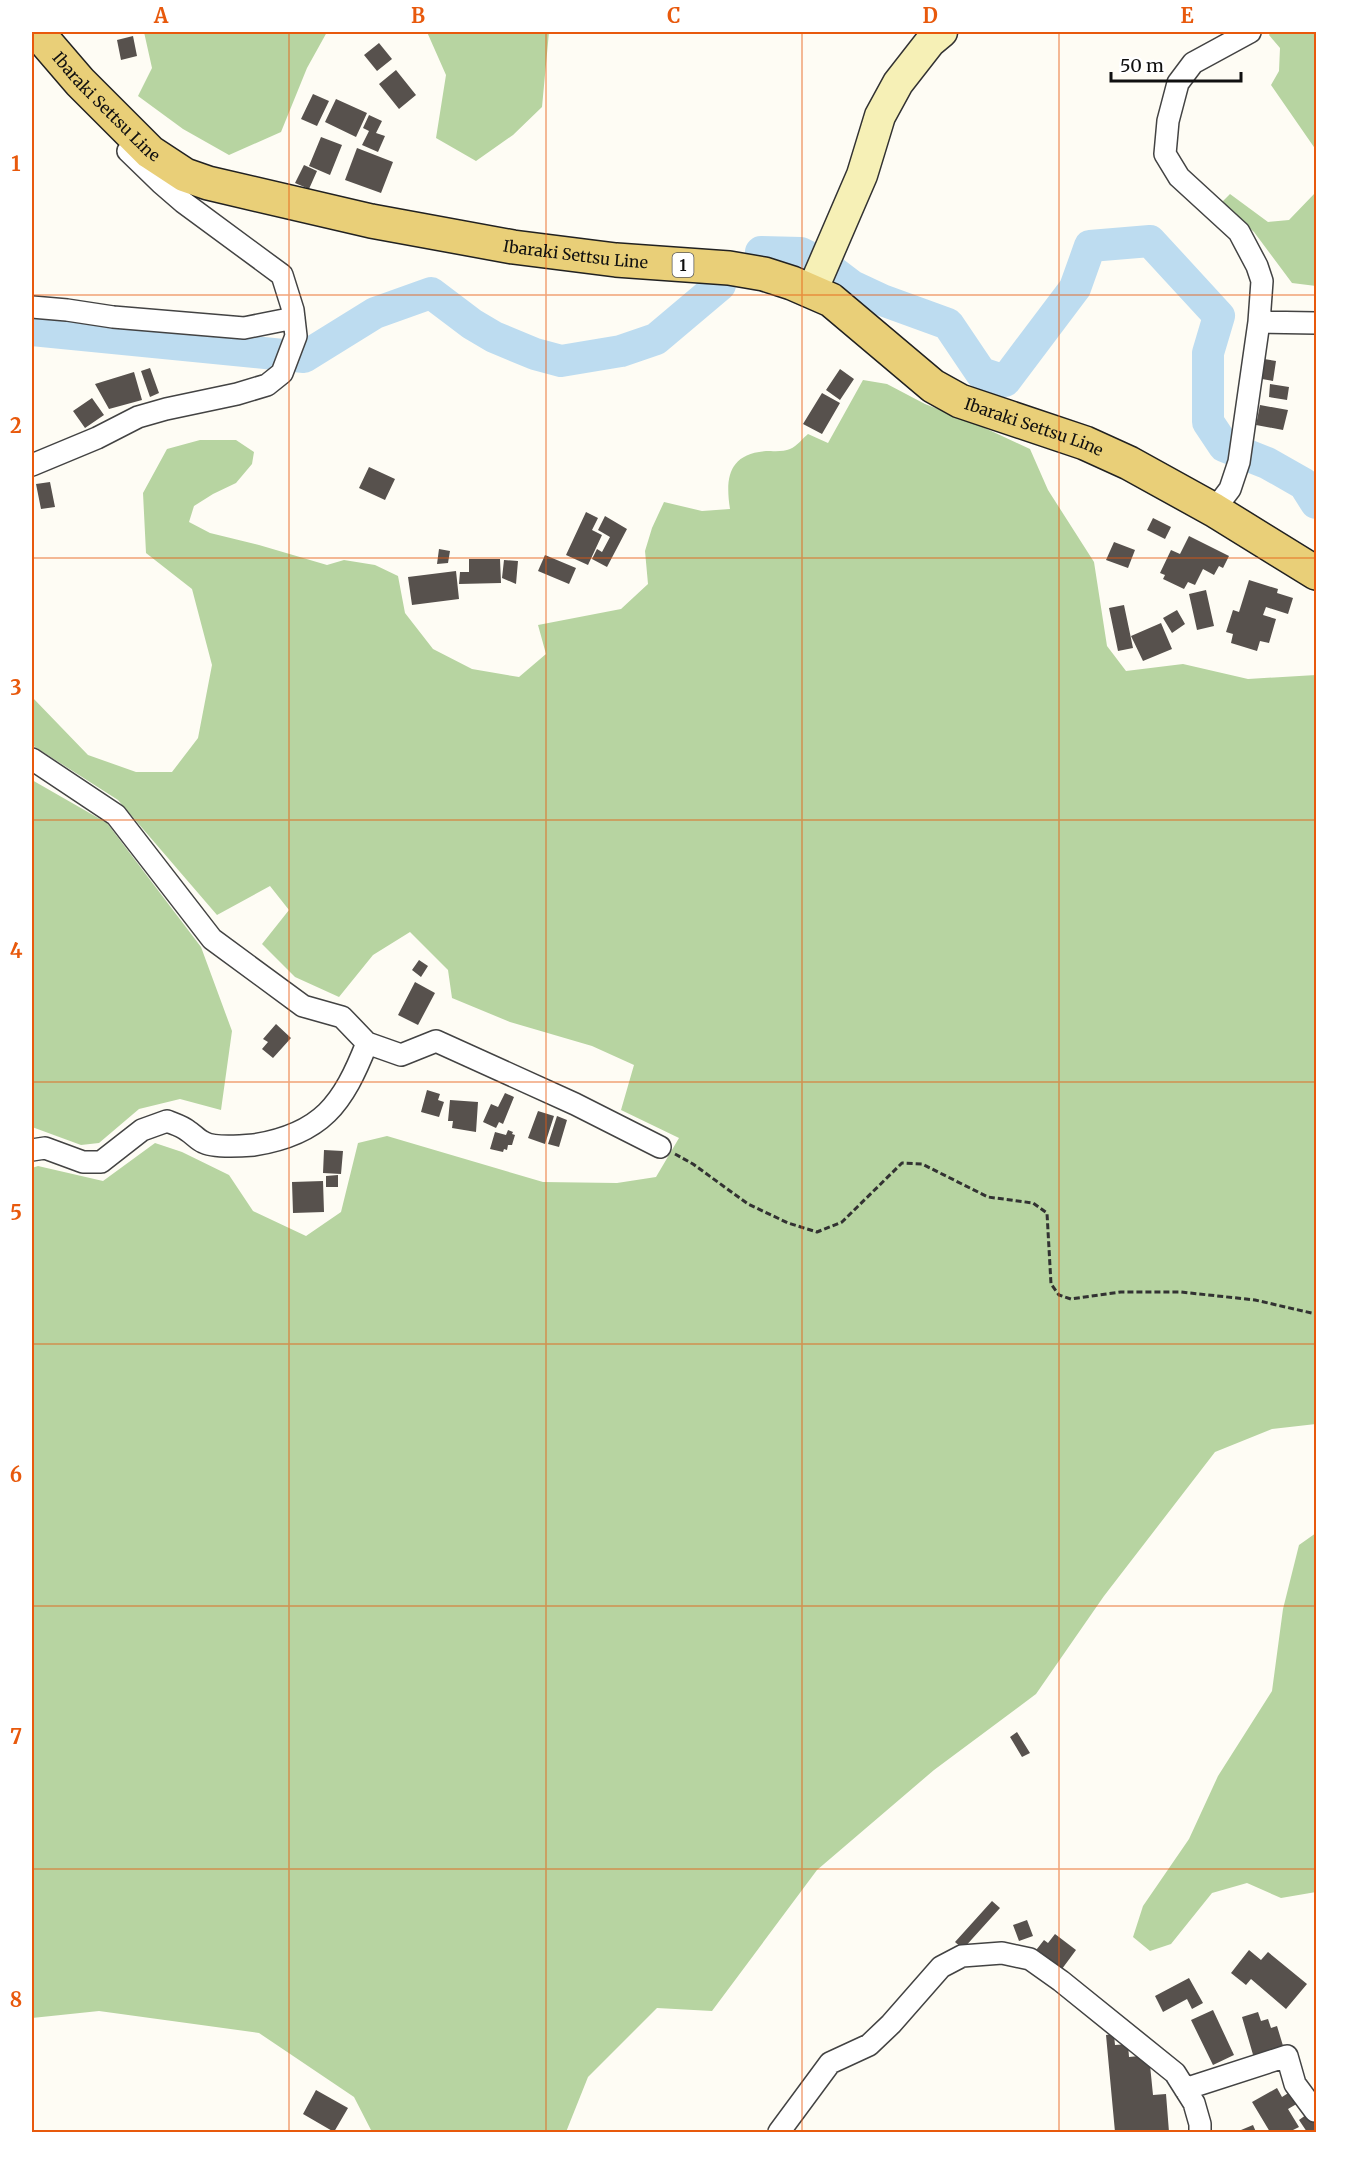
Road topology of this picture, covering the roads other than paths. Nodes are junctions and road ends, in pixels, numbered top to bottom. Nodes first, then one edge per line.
1 (37, 32) edge
2 (942, 32) edge
3 (1250, 32) edge
4 (80, 82) junction
5 (815, 285) junction
6 (32, 307) edge
7 (1259, 322) junction
8 (1317, 323) edge
9 (295, 327) junction
10 (32, 465) edge
11 (1214, 510) junction
12 (1317, 573) edge
13 (32, 759) edge
14 (366, 1043) junction
15 (660, 1147) road end
16 (32, 1150) edge
17 (1185, 2089) junction
18 (1317, 2111) edge
19 (779, 2133) edge
20 (1200, 2133) edge

1 - 4 main road, Ibaraki Settsu Line / 1
2 - 5 street
3 - 7 street
4 - 5 main road, Ibaraki Settsu Line / 1
4 - 9 street
5 - 11 main road, Ibaraki Settsu Line / 1
6 - 9 street
7 - 8 street
7 - 11 street
9 - 10 street
11 - 12 main road, Ibaraki Settsu Line / 1
13 - 14 street
14 - 15 street
14 - 16 street
17 - 18 street
17 - 19 street
17 - 20 street

